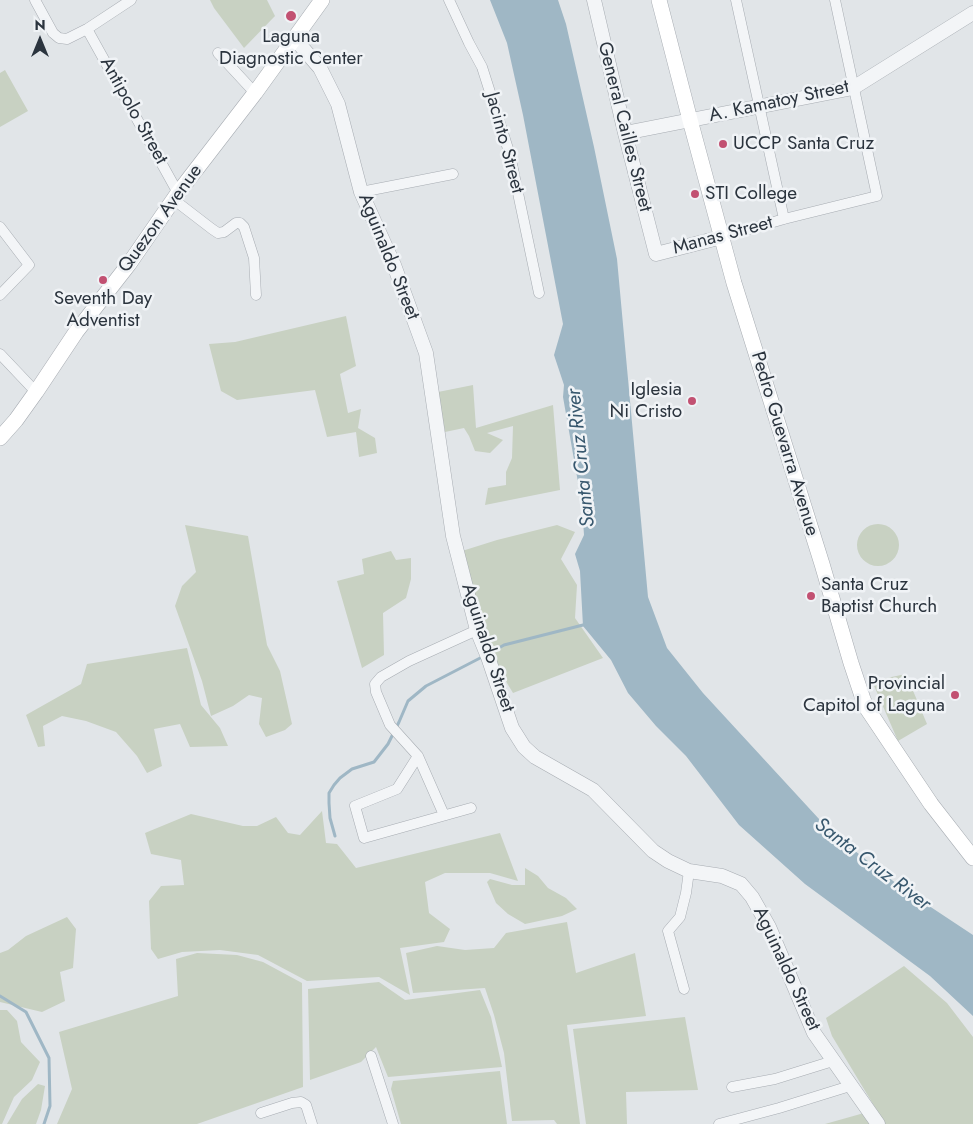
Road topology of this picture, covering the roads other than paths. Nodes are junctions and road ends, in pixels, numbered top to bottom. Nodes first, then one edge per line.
1 (34, 0) edge
2 (131, 0) edge
3 (322, 0) edge
4 (449, 0) edge
5 (594, 0) edge
6 (659, 0) edge
7 (736, 0) edge
8 (835, 0) edge
9 (973, 13) edge
10 (87, 28) junction
11 (294, 38) junction
12 (218, 53) dead end
13 (853, 88) junction
14 (255, 92) junction
15 (760, 106) junction
16 (690, 120) junction
17 (625, 133) junction
18 (453, 174) dead end
19 (361, 192) junction
20 (176, 196) junction
21 (784, 220) junction
22 (0, 227) edge
23 (722, 237) junction
24 (656, 254) joint
25 (539, 293) dead end
26 (0, 295) edge
27 (256, 295) dead end
28 (0, 354) edge
29 (36, 392) junction
30 (0, 438) edge
31 (477, 630) junction
32 (418, 756) junction
33 (471, 808) dead end
34 (444, 815) junction
35 (973, 858) edge
36 (689, 871) junction
37 (684, 989) dead end
38 (371, 1056) dead end
39 (833, 1061) junction
40 (850, 1086) junction
41 (732, 1087) dead end
42 (261, 1113) dead end
43 (312, 1124) edge
44 (393, 1124) edge
45 (719, 1124) edge
46 (878, 1124) edge

1 - 10 street
2 - 10 street
3 - 11 main road, Quezon Avenue
4 - 25 street, Jacinto Street
5 - 17 street, General Cailles Street
6 - 16 main road, Pedro Guevarra Avenue
7 - 15 street
8 - 13 street
9 - 13 street, A. Kamatoy Street
10 - 20 street, Antipolo Street
11 - 14 main road, Quezon Avenue
11 - 19 street, Aguinaldo Street
12 - 14 street
13 - 15 street, A. Kamatoy Street
13 - 21 street, Manas Street
14 - 20 main road, Quezon Avenue
15 - 16 street, A. Kamatoy Street
15 - 21 street
16 - 17 street, A. Kamatoy Street
16 - 23 main road, Pedro Guevarra Avenue
17 - 24 street, General Cailles Street
18 - 19 street
19 - 31 street, Aguinaldo Street
20 - 27 street
20 - 29 main road, Quezon Avenue
21 - 23 street, Manas Street
22 - 26 street
23 - 24 street, Manas Street
23 - 35 main road, Pedro Guevarra Avenue
28 - 29 street
29 - 30 main road, Quezon Avenue
31 - 32 street
31 - 36 street, Aguinaldo Street
32 - 34 street
32 - 34 street
33 - 34 street
36 - 37 street
36 - 39 street, Aguinaldo Street
38 - 44 street
39 - 40 street, Aguinaldo Street
39 - 41 street
40 - 45 street
40 - 46 street, Aguinaldo Street
42 - 43 street

